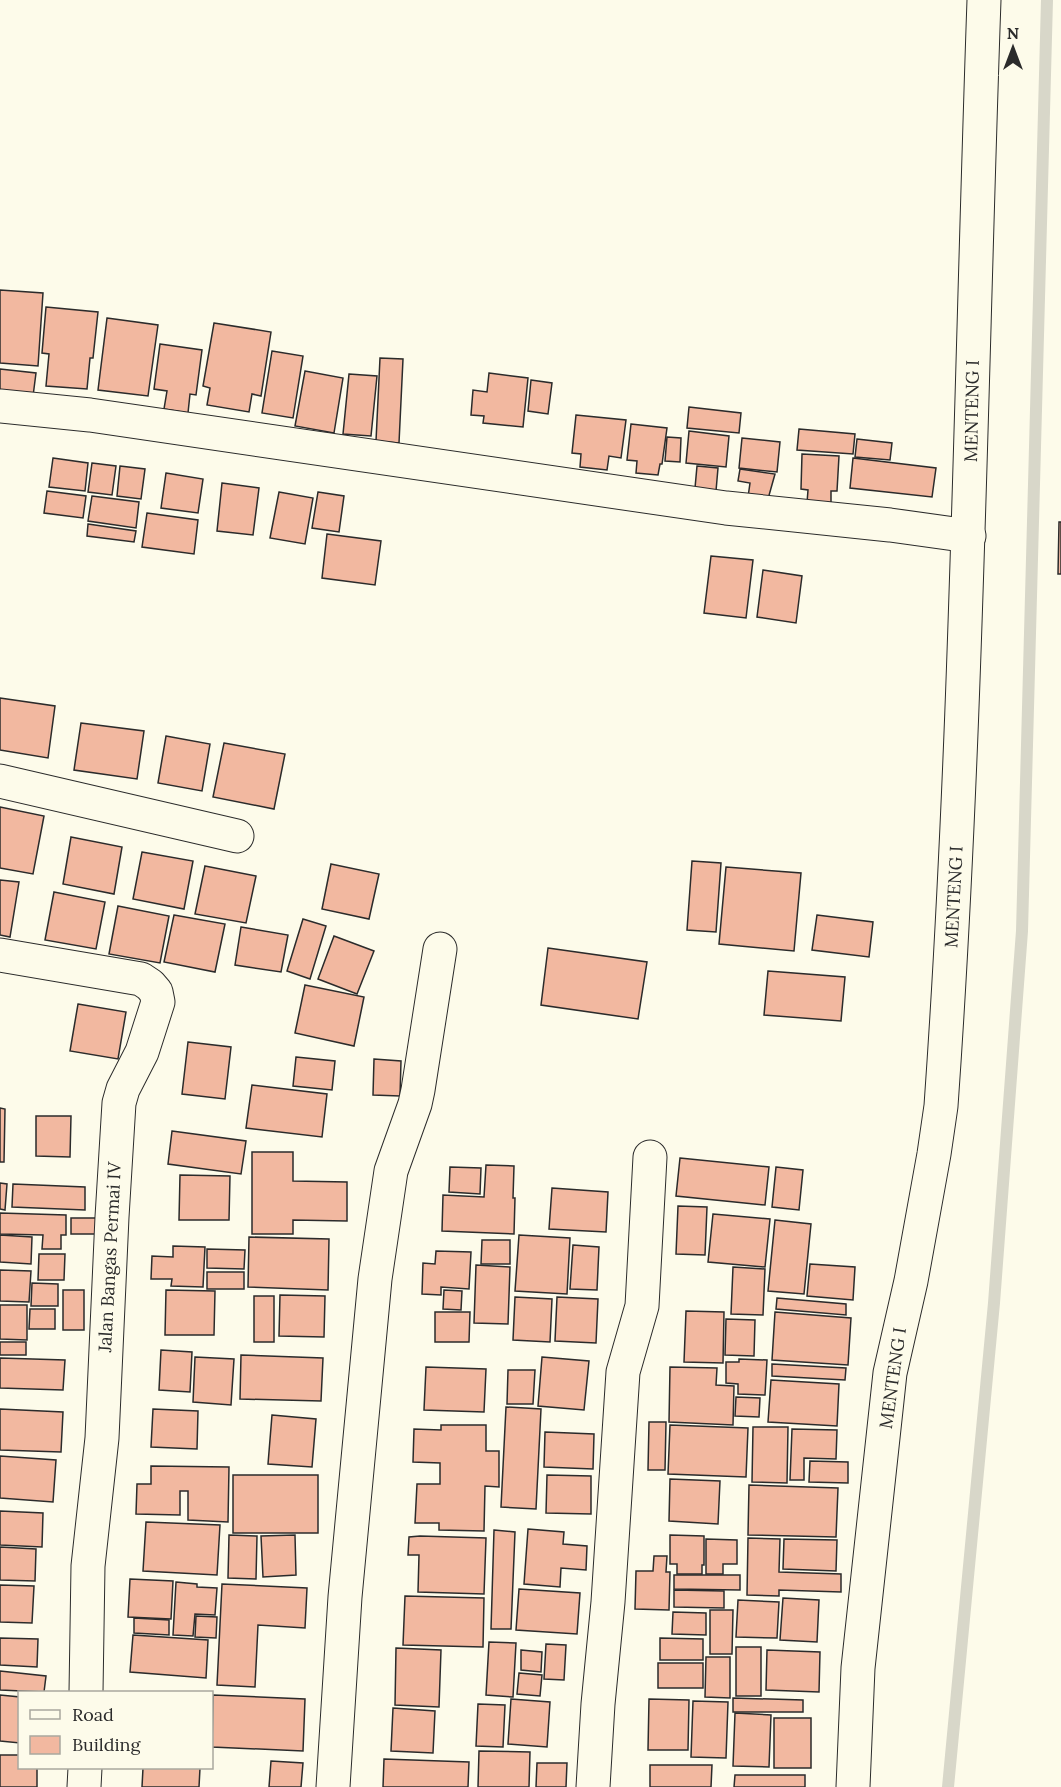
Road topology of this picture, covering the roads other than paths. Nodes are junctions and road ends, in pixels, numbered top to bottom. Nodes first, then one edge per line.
1 (984, 0) edge
2 (0, 406) edge
3 (969, 536) junction
4 (0, 781) edge
5 (237, 836) dead end
6 (440, 949) dead end
7 (0, 955) edge
8 (650, 1157) dead end
9 (86, 1691) edge
10 (85, 1769) edge
11 (84, 1787) edge
12 (333, 1787) edge
13 (593, 1787) edge
14 (853, 1787) edge

1 - 3 street, MENTENG I
2 - 3 street
3 - 14 street, MENTENG I
4 - 5 street
6 - 12 street
7 - 9 street, Jalan Bangas Permai IV
8 - 13 street
10 - 11 street

